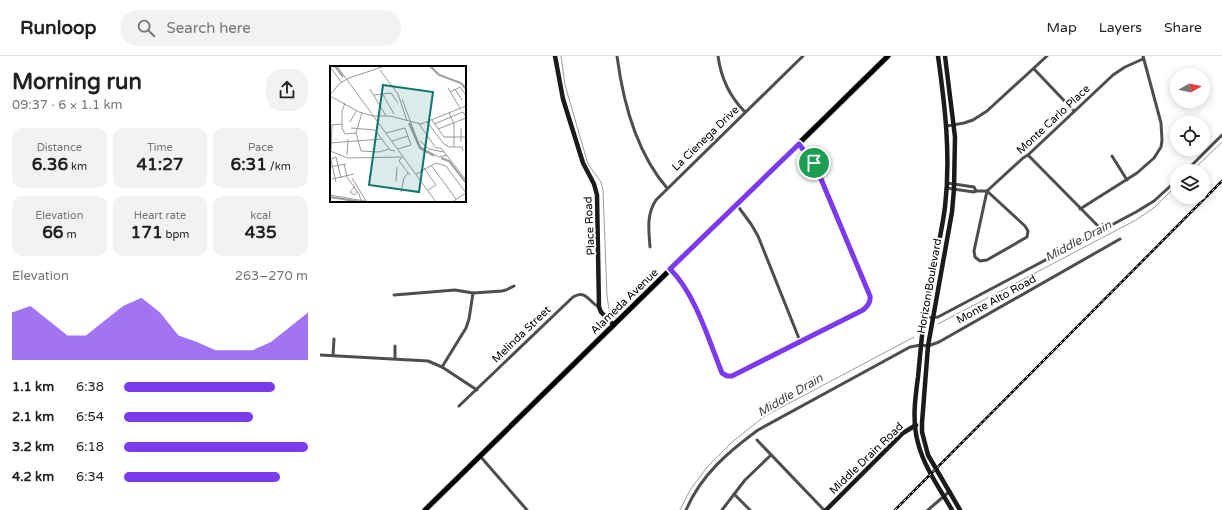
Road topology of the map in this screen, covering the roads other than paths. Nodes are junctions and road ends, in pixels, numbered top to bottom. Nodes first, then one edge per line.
1 (555, 56) edge
2 (617, 56) edge
3 (718, 56) edge
4 (803, 56) edge
5 (888, 56) edge
6 (938, 56) edge
7 (945, 56) edge
8 (1047, 56) edge
9 (1143, 58) edge
10 (1034, 69) junction
11 (1074, 111) junction
12 (745, 112) junction
13 (947, 126) junction
14 (954, 126) junction
15 (1222, 135) edge
16 (799, 144) junction
17 (1028, 156) junction
18 (1112, 156) dead end
19 (1193, 164) edge
20 (1127, 180) junction
21 (954, 184) junction
22 (946, 186) junction
23 (1170, 186) edge
24 (667, 188) junction
25 (954, 189) junction
26 (976, 191) junction
27 (987, 191) junction
28 (737, 204) junction
29 (1080, 209) junction
30 (1099, 227) dead end
31 (1120, 239) dead end
32 (650, 248) dead end
33 (670, 269) junction
34 (514, 286) dead end
35 (473, 293) junction
36 (394, 295) dead end
37 (599, 307) junction
38 (925, 318) junction
39 (932, 318) junction
40 (614, 324) junction
41 (334, 339) dead end
42 (800, 341) junction
43 (921, 345) junction
44 (395, 346) dead end
45 (928, 346) junction
46 (320, 355) edge
47 (333, 355) junction
48 (395, 358) junction
49 (442, 367) junction
50 (477, 390) junction
51 (459, 406) dead end
52 (922, 423) junction
53 (914, 426) junction
54 (757, 440) dead end
55 (771, 455) junction
56 (480, 456) junction
57 (950, 492) junction
58 (734, 494) junction
59 (944, 496) junction
60 (425, 510) edge
61 (527, 510) edge
62 (686, 510) edge
63 (722, 510) edge
64 (750, 510) edge
65 (825, 510) edge
66 (928, 510) edge
67 (952, 510) edge
68 (960, 510) edge

1 - 37 main road, Place Road
2 - 24 street
3 - 12 street
4 - 12 street, La Cienega Drive
5 - 16 main road, Alameda Avenue
6 - 13 main road, Horizon Boulevard
7 - 14 main road, Horizon Boulevard
8 - 10 street
9 - 11 street, Monte Carlo Place
9 - 20 street
10 - 11 street
10 - 14 street
11 - 17 street, Monte Carlo Place
12 - 24 street, La Cienega Drive
13 - 14 street
13 - 22 main road, Horizon Boulevard
14 - 21 main road, Horizon Boulevard
15 - 19 street
16 - 28 main road, Alameda Avenue
16 - 42 street
17 - 27 street, Monte Carlo Place
17 - 29 street
18 - 20 street
20 - 29 street
21 - 22 street
21 - 25 main road, Horizon Boulevard
21 - 26 street
22 - 25 street
22 - 38 main road, Horizon Boulevard
23 - 39 street
24 - 32 street, La Cienega Drive
25 - 26 street
25 - 39 main road, Horizon Boulevard
26 - 27 street
27 - 27 street
28 - 33 main road, Alameda Avenue
28 - 42 street
29 - 30 street
31 - 45 street, Monte Alto Road
33 - 40 main road, Alameda Avenue
33 - 42 street
34 - 35 street
35 - 36 street
35 - 49 street
37 - 40 main road
37 - 50 street, Melinda Street
38 - 39 street
38 - 43 main road, Horizon Boulevard
39 - 45 main road, Horizon Boulevard
40 - 56 main road, Alameda Avenue
41 - 47 street
43 - 45 street
43 - 53 main road, Horizon Boulevard
43 - 62 street
44 - 48 street
45 - 52 main road, Horizon Boulevard
46 - 47 street
47 - 48 street
48 - 49 street
49 - 50 street
50 - 51 street, Melinda Street
52 - 53 main road, Middle Drain Road
52 - 57 main road, Horizon Boulevard
53 - 59 main road, Horizon Boulevard
53 - 65 main road, Middle Drain Road
54 - 55 street
55 - 58 street
55 - 65 street
56 - 60 main road, Alameda Avenue
56 - 61 street
57 - 59 street
57 - 68 main road, Horizon Boulevard
58 - 63 street
58 - 64 street
59 - 66 street
59 - 67 main road, Horizon Boulevard

